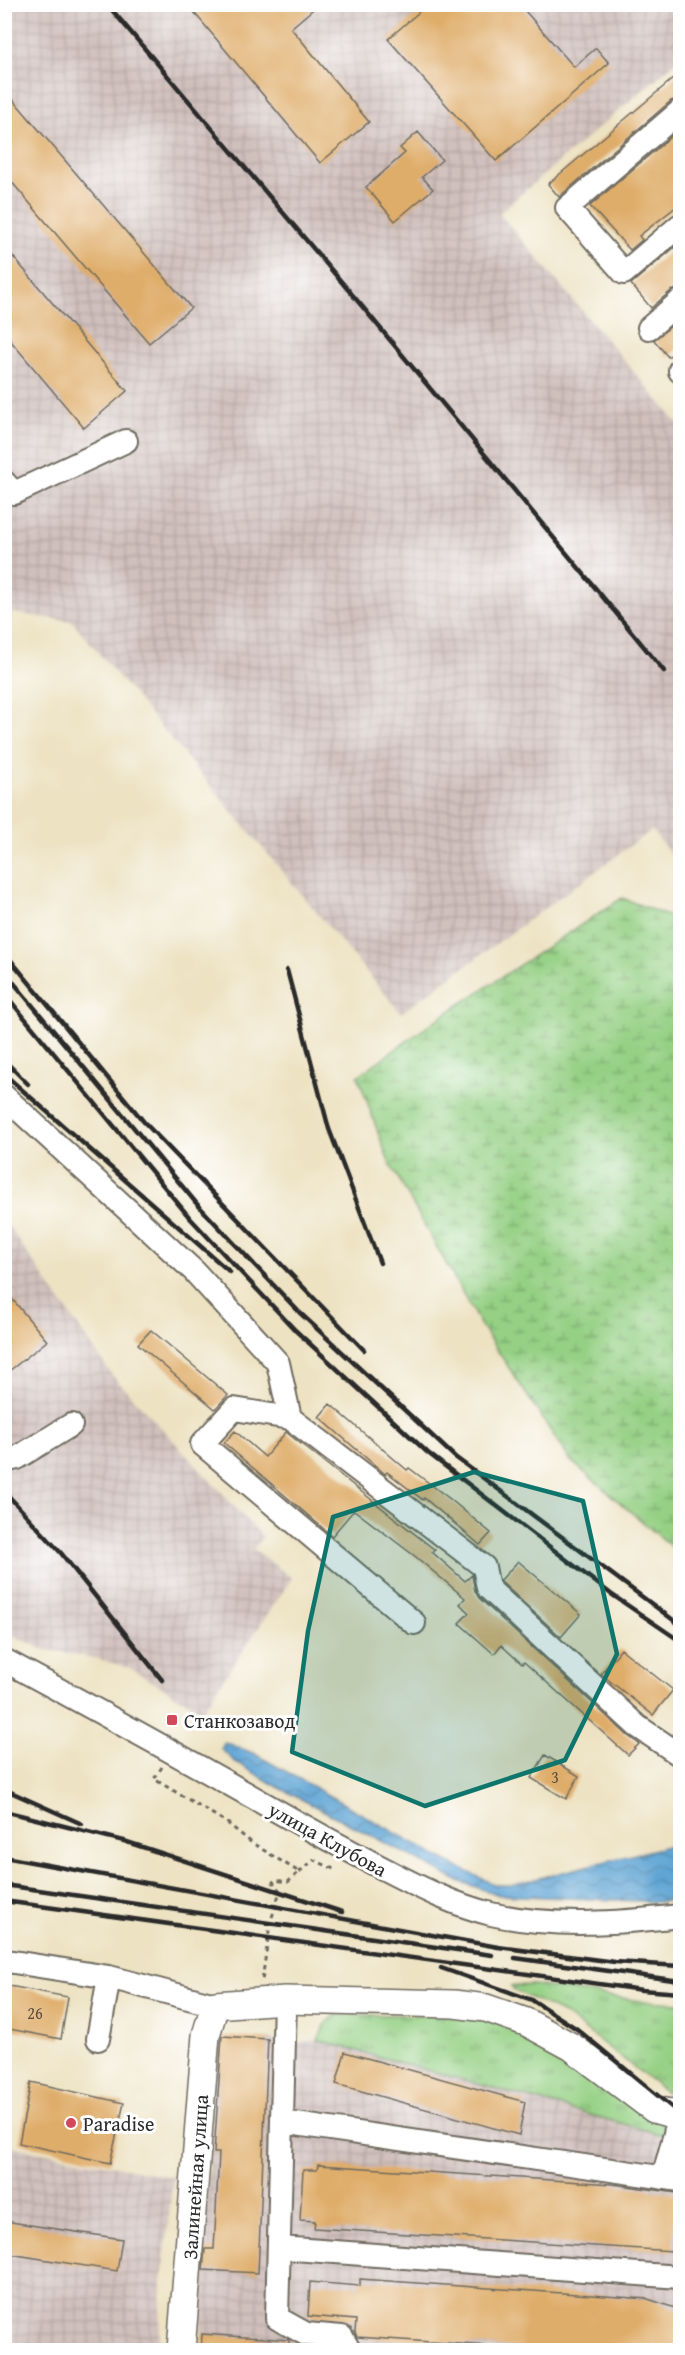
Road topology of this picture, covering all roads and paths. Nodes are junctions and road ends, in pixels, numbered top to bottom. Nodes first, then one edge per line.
1 (681, 111) edge
2 (681, 225) edge
3 (681, 301) edge
4 (649, 328) dead end
5 (126, 441) dead end
6 (4, 482) edge
7 (4, 1096) edge
8 (290, 1418) junction
9 (71, 1425) dead end
10 (4, 1461) edge
11 (414, 1623) dead end
12 (4, 1659) edge
13 (681, 1755) edge
14 (165, 1763) dead end
15 (336, 1870) dead end
16 (299, 1872) junction
17 (681, 1916) edge
18 (7, 1960) dead end
19 (109, 1977) junction
20 (272, 2000) junction
21 (215, 2005) junction
22 (98, 2039) dead end
23 (677, 2112) edge
24 (282, 2122) junction
25 (672, 2179) edge
26 (280, 2248) junction
27 (681, 2277) edge
28 (181, 2350) edge
29 (349, 2350) edge

1 - 2 street
3 - 4 street
5 - 6 street
7 - 8 street
8 - 11 street
8 - 13 street
9 - 10 street
12 - 17 street, улица Клубова
14 - 16 path
15 - 16 path
16 - 20 path
18 - 19 street
19 - 21 street
19 - 22 street
20 - 21 main road
20 - 23 main road
20 - 24 street
21 - 28 main road, Залинейная улица
23 - 25 street
24 - 25 street
24 - 26 street
26 - 27 street
26 - 29 street

